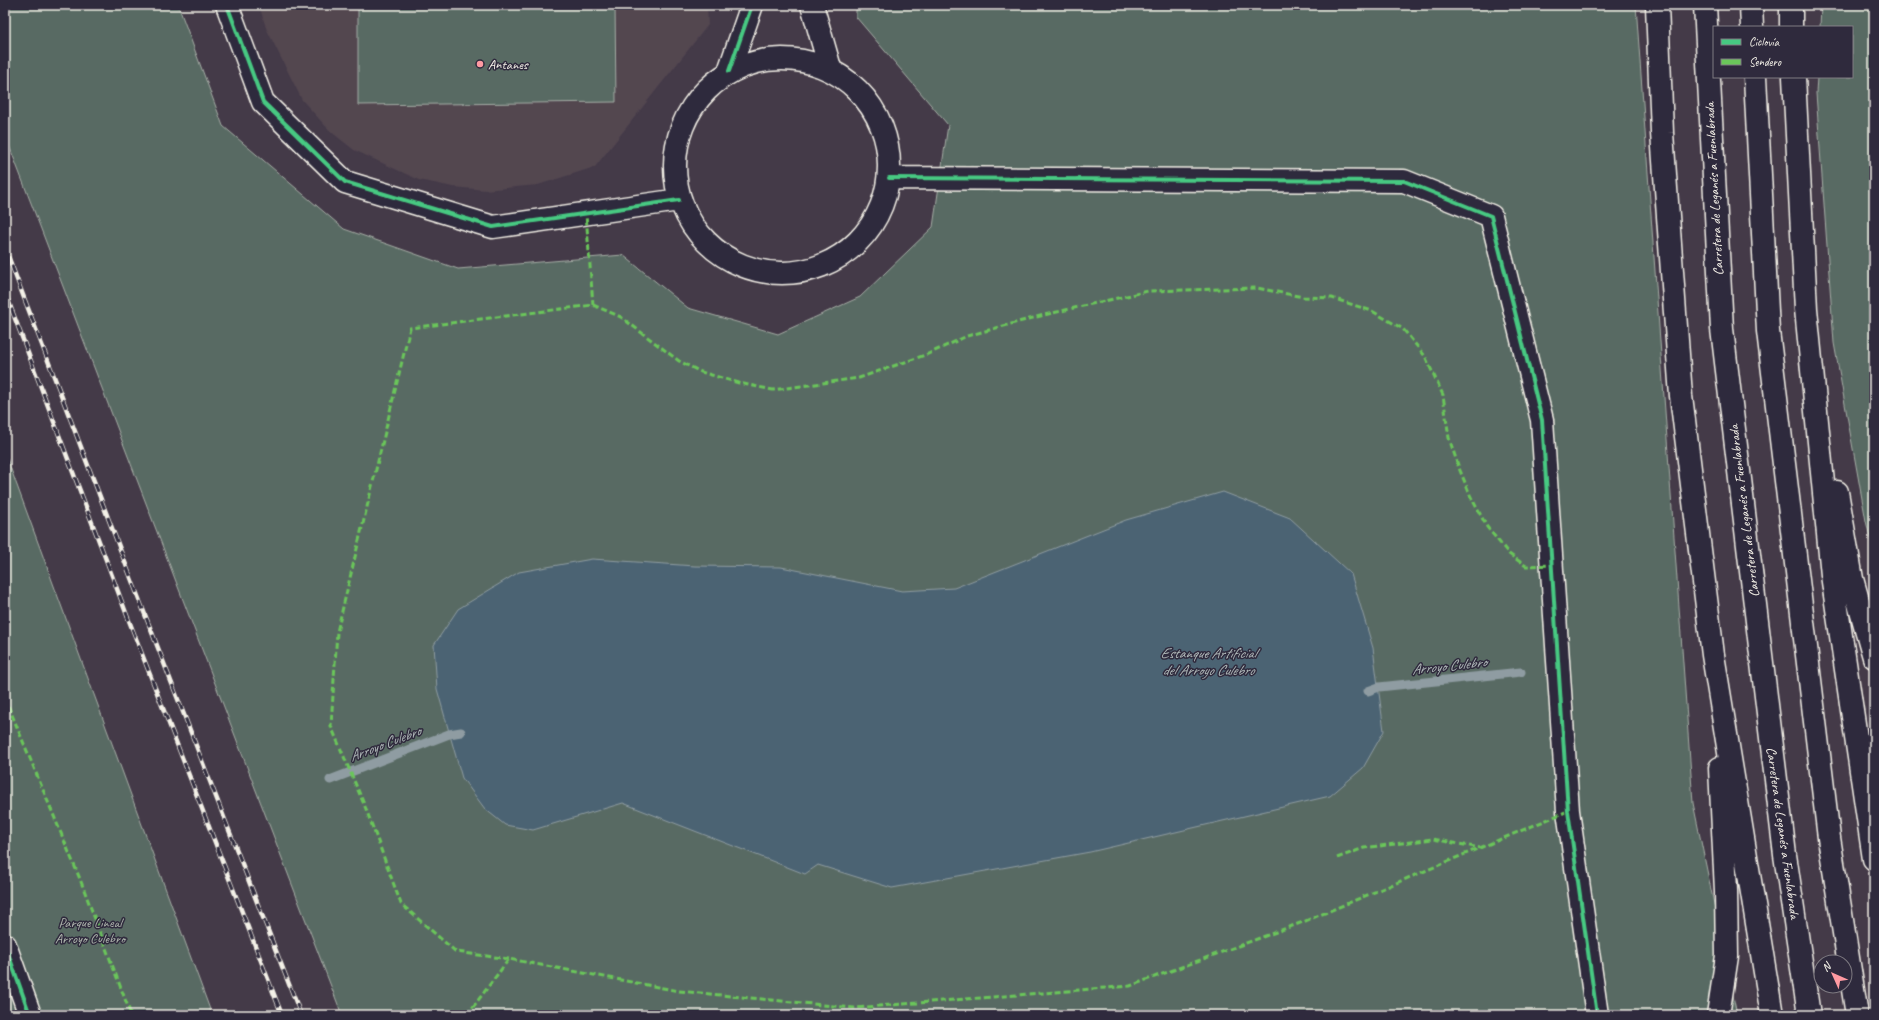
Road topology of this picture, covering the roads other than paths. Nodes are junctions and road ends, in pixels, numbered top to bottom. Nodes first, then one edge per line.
1 (227, 5) edge
2 (752, 5) edge
3 (812, 5) edge
4 (1657, 5) edge
5 (1705, 5) edge
6 (1751, 5) edge
7 (1752, 26) edge
8 (830, 68) junction
9 (729, 71) junction
10 (1755, 78) edge
11 (1794, 78) edge
12 (889, 178) junction
13 (679, 200) junction
14 (1806, 309) junction
15 (1714, 655) junction
16 (1874, 657) edge
17 (1874, 859) edge
18 (5, 945) edge
19 (30, 1015) edge
20 (1597, 1015) edge
21 (1718, 1015) edge
22 (1772, 1015) edge
23 (1809, 1015) edge
24 (1857, 1015) edge

1 - 13 main road
2 - 9 main road
3 - 8 main road
4 - 15 main road
5 - 23 main road, Carretera de Leganés a Fuenlabrada
6 - 7 main road
8 - 9 main road
8 - 12 main road
9 - 13 main road
10 - 24 main road
11 - 14 main road
12 - 13 main road
12 - 20 main road
14 - 16 main road
14 - 17 main road
15 - 21 main road
15 - 22 main road
18 - 19 main road

